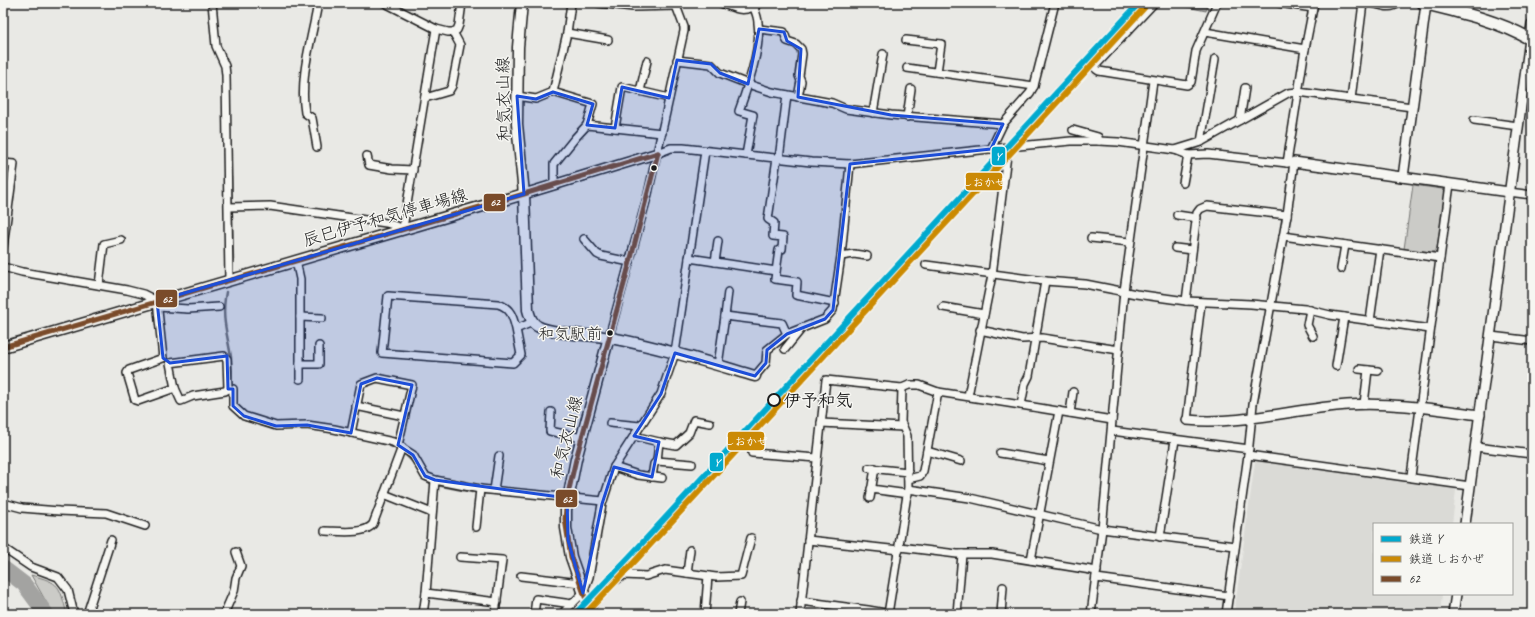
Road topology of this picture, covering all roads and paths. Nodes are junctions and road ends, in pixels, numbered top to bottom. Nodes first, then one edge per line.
1 (212, 3) edge
2 (318, 3) edge
3 (385, 3) edge
4 (462, 3) edge
5 (522, 3) edge
6 (571, 3) edge
7 (598, 3) edge
8 (721, 3) edge
9 (1055, 3) edge
10 (1154, 3) edge
11 (1217, 3) edge
12 (1279, 3) edge
13 (1363, 3) edge
14 (1372, 3) edge
15 (1398, 3) edge
16 (1425, 3) edge
17 (675, 5) edge
18 (757, 5) edge
19 (1313, 6) edge
20 (1532, 24) edge
21 (436, 29) junction
22 (759, 29) junction
23 (453, 32) junction
24 (1205, 32) junction
25 (567, 33) junction
26 (608, 40) dead end
27 (906, 40) dead end
28 (1531, 40) edge
29 (1305, 49) junction
30 (883, 54) dead end
31 (1215, 59) dead end
32 (677, 60) junction
33 (647, 61) dead end
34 (907, 68) dead end
35 (937, 72) junction
36 (1152, 81) junction
37 (748, 84) junction
38 (1034, 86) junction
39 (1245, 88) dead end
40 (911, 89) dead end
41 (640, 91) junction
42 (553, 92) junction
43 (1298, 92) junction
44 (787, 95) junction
45 (517, 96) junction
46 (798, 97) junction
47 (425, 98) junction
48 (669, 98) junction
49 (1351, 99) junction
50 (1412, 107) junction
51 (873, 113) junction
52 (907, 117) junction
53 (1240, 120) junction
54 (1474, 120) dead end
55 (1003, 124) junction
56 (587, 125) junction
57 (1518, 126) junction
58 (615, 128) junction
59 (1073, 130) dead end
60 (662, 133) junction
61 (1099, 141) junction
62 (1201, 142) junction
63 (1143, 145) junction
64 (317, 147) dead end
65 (1008, 147) junction
66 (992, 150) junction
67 (1175, 150) junction
68 (705, 151) junction
69 (658, 153) junction
70 (1188, 154) junction
71 (746, 155) junction
72 (367, 156) dead end
73 (778, 159) junction
74 (3, 163) edge
75 (1290, 163) junction
76 (850, 164) junction
77 (413, 170) junction
78 (1403, 177) junction
79 (1183, 183) dead end
80 (554, 184) junction
81 (1450, 184) junction
82 (1509, 192) junction
83 (524, 194) junction
84 (1532, 195) edge
85 (229, 207) junction
86 (1177, 215) dead end
87 (1287, 215) junction
88 (1197, 218) junction
89 (403, 228) junction
90 (1283, 236) junction
91 (1090, 238) dead end
92 (584, 239) dead end
93 (121, 240) dead end
94 (718, 241) dead end
95 (1130, 242) junction
96 (1345, 245) junction
97 (3, 247) edge
98 (1176, 248) dead end
99 (1380, 249) junction
100 (1192, 250) junction
101 (841, 256) junction
102 (867, 256) dead end
103 (689, 258) junction
104 (1440, 258) junction
105 (296, 260) junction
106 (630, 262) junction
107 (715, 262) junction
108 (926, 265) dead end
109 (3, 266) edge
110 (1341, 269) dead end
111 (776, 271) junction
112 (992, 275) junction
113 (229, 280) junction
114 (1045, 281) junction
115 (99, 286) junction
116 (1124, 291) junction
117 (728, 292) dead end
118 (1186, 301) junction
119 (1200, 302) junction
120 (835, 303) junction
121 (158, 304) junction
122 (1270, 305) junction
123 (219, 307) dead end
124 (943, 307) dead end
125 (1310, 310) junction
126 (984, 314) junction
127 (725, 316) junction
128 (300, 317) junction
129 (1344, 317) junction
130 (322, 318) dead end
131 (1370, 321) junction
132 (533, 322) junction
133 (802, 328) junction
134 (516, 329) junction
135 (1430, 329) junction
136 (980, 330) junction
137 (787, 334) junction
138 (1313, 336) dead end
139 (1491, 336) junction
140 (609, 337) junction
141 (1036, 338) junction
142 (1532, 341) edge
143 (319, 346) dead end
144 (3, 347) edge
145 (785, 349) dead end
146 (1119, 350) junction
147 (674, 353) junction
148 (163, 358) junction
149 (170, 362) junction
150 (300, 364) junction
151 (718, 365) junction
152 (1336, 366) dead end
153 (1359, 369) dead end
154 (1368, 370) junction
155 (1378, 371) dead end
156 (755, 376) joint
157 (300, 379) dead end
158 (174, 388) junction
159 (902, 388) junction
160 (228, 389) junction
161 (938, 392) junction
162 (1073, 392) dead end
163 (968, 396) junction
164 (1364, 404) junction
165 (1021, 405) junction
166 (356, 406) junction
167 (1420, 407) junction
168 (1059, 411) junction
169 (551, 412) dead end
170 (1070, 413) junction
171 (1480, 415) junction
172 (404, 416) junction
173 (1252, 418) junction
174 (1112, 420) junction
175 (1187, 420) joint
176 (610, 423) dead end
177 (710, 423) dead end
178 (821, 423) junction
179 (640, 426) junction
180 (903, 427) junction
181 (1112, 431) junction
182 (351, 433) junction
183 (634, 436) junction
184 (582, 438) junction
185 (1175, 440) junction
186 (659, 442) junction
187 (400, 446) junction
188 (1476, 447) junction
189 (927, 451) junction
190 (1249, 452) junction
191 (752, 453) dead end
192 (1000, 453) dead end
193 (1532, 454) edge
194 (499, 456) dead end
195 (817, 458) junction
196 (657, 461) junction
197 (961, 461) dead end
198 (1049, 461) junction
199 (692, 464) dead end
200 (614, 468) junction
201 (908, 475) junction
202 (1411, 476) junction
203 (652, 477) junction
204 (662, 478) dead end
205 (435, 480) junction
206 (1470, 486) junction
207 (480, 489) junction
208 (871, 489) junction
209 (494, 490) junction
210 (908, 492) junction
211 (384, 494) junction
212 (567, 498) junction
213 (870, 498) dead end
214 (603, 502) junction
215 (3, 503) edge
216 (432, 513) junction
217 (1039, 514) junction
218 (1465, 523) edge
219 (145, 526) dead end
220 (476, 527) dead end
221 (1102, 529) junction
222 (325, 531) dead end
223 (1160, 537) junction
224 (751, 538) dead end
225 (111, 540) dead end
226 (808, 540) junction
227 (1235, 546) junction
228 (3, 548) edge
229 (899, 548) junction
230 (690, 550) dead end
231 (236, 552) dead end
232 (962, 554) junction
233 (460, 557) dead end
234 (1032, 560) junction
235 (687, 573) junction
236 (1097, 574) junction
237 (521, 576) dead end
238 (708, 576) junction
239 (1003, 587) dead end
240 (582, 588) junction
241 (426, 593) junction
242 (1456, 595) edge
243 (1229, 596) junction
244 (801, 601) junction
245 (497, 602) junction
246 (740, 602) dead end
247 (572, 604) junction
248 (590, 612) edge
249 (74, 614) edge
250 (87, 614) edge
251 (224, 614) edge
252 (423, 614) edge
253 (495, 614) edge
254 (534, 614) edge
255 (562, 614) edge
256 (705, 614) edge
257 (738, 614) edge
258 (800, 614) edge
259 (889, 614) edge
260 (957, 614) edge
261 (1000, 614) edge
262 (1090, 614) edge
263 (1226, 614) edge
264 (1453, 614) edge

1 - 85 street
2 - 64 street
3 - 21 street
4 - 23 street
5 - 45 main road, 和気衣山線
6 - 25 street
7 - 17 street
8 - 18 street
9 - 38 street
10 - 36 street
11 - 24 street
12 - 19 street
13 - 49 street
14 - 15 street
16 - 28 main road
16 - 50 street
17 - 32 street
18 - 22 street
19 - 29 street
20 - 28 street
21 - 23 street
21 - 47 street
22 - 37 street
22 - 46 street
23 - 47 street
24 - 29 street
24 - 36 street
25 - 26 street
25 - 42 street
27 - 35 street
28 - 57 street
29 - 43 street
30 - 51 street
31 - 62 street
32 - 37 street
32 - 48 street
33 - 41 street
34 - 35 street
35 - 38 street
36 - 63 street
37 - 44 street
37 - 71 street
38 - 55 street
39 - 53 street
40 - 52 street
41 - 48 street
41 - 58 street
42 - 45 street
42 - 56 street
43 - 49 street
43 - 53 street
43 - 75 street
44 - 46 street
44 - 73 street
45 - 83 main road, 和気衣山線
46 - 51 street
47 - 77 street
48 - 60 street
49 - 50 street
50 - 78 street
51 - 52 street
52 - 55 street
53 - 62 street
54 - 57 street
55 - 66 street
56 - 58 street
56 - 80 street
57 - 82 street
58 - 60 street
59 - 61 street
60 - 69 street
61 - 63 street
61 - 65 street
62 - 67 street
63 - 67 street
63 - 95 street
65 - 66 street
65 - 112 street
66 - 76 street
67 - 70 street
68 - 69 street
68 - 71 street
68 - 103 street
69 - 80 street
69 - 106 street
70 - 75 street
70 - 79 street
71 - 73 street
72 - 77 street
73 - 76 street
73 - 111 street
74 - 97 street
75 - 78 street
75 - 87 street
76 - 101 street
77 - 89 street
78 - 81 street
80 - 83 street
81 - 82 street
81 - 104 street
82 - 84 street
82 - 139 street
83 - 89 main road, 辰巳伊予和気停車場線
83 - 132 main road
85 - 89 street
85 - 113 street
86 - 88 street
87 - 88 street
87 - 90 street
88 - 100 street
89 - 105 main road, 辰巳伊予和気停車場線
90 - 96 street
90 - 122 street
91 - 95 street
92 - 106 street
93 - 115 street
94 - 107 street
95 - 116 street
96 - 99 street
96 - 110 street
98 - 100 street
99 - 104 street
99 - 131 street
100 - 118 street
101 - 102 street
101 - 120 street
103 - 107 street
103 - 147 street
104 - 135 street
105 - 113 main road, 辰巳伊予和気停車場線
105 - 128 street
106 - 140 street
107 - 111 street
108 - 112 street
109 - 115 street
111 - 120 street
112 - 114 street
112 - 126 street
113 - 121 main road, 辰巳伊予和気停車場線
114 - 116 street
114 - 141 street
115 - 121 street
116 - 118 street
116 - 146 street
117 - 127 street
118 - 119 street
119 - 122 street
119 - 175 street
120 - 133 street
121 - 123 street
121 - 144 main road, 辰巳伊予和気停車場線
121 - 148 street
122 - 125 street
122 - 173 street
124 - 126 street
125 - 129 street
125 - 138 street
126 - 136 street
127 - 137 street
127 - 151 street
128 - 130 street
128 - 150 street
129 - 131 street
129 - 152 street
131 - 135 street
132 - 134 street
132 - 140 main road
133 - 137 street
133 - 145 street
134 - 134 street
135 - 167 street
136 - 141 street
136 - 163 street
137 - 156 street
139 - 142 street
139 - 171 street
140 - 147 main road
140 - 184 main road, 和気衣山線
141 - 146 street
141 - 165 street
143 - 150 street
146 - 174 street
147 - 151 main road
147 - 179 street
148 - 149 street
148 - 158 street
149 - 158 street
149 - 160 street
150 - 157 street
151 - 156 main road
153 - 154 street
154 - 155 street
154 - 164 street
158 - 160 street
159 - 161 street
159 - 178 street
159 - 180 street
160 - 182 street
161 - 163 street
161 - 189 street
162 - 170 street
163 - 165 street
164 - 167 street
164 - 173 street
165 - 168 street
166 - 172 street
166 - 172 street
166 - 182 street
167 - 171 street
167 - 202 street
168 - 170 street
168 - 198 street
169 - 184 street
170 - 174 street
171 - 188 street
172 - 187 street
173 - 175 street
173 - 190 street
174 - 181 street
176 - 179 street
177 - 186 street
178 - 180 street
178 - 195 street
179 - 183 street
180 - 201 street
181 - 185 street
181 - 221 street
182 - 187 street
183 - 186 street
183 - 200 street
184 - 212 main road, 和気衣山線
185 - 190 street
185 - 223 street
186 - 196 street
187 - 205 street
187 - 211 street
188 - 193 street
188 - 206 street
189 - 197 street
189 - 201 street
190 - 202 street
190 - 227 street
191 - 195 street
192 - 198 street
194 - 209 street
195 - 226 street
196 - 199 street
196 - 203 street
198 - 217 street
200 - 203 street
200 - 214 street
201 - 208 street
201 - 210 street
202 - 206 street
203 - 204 street
205 - 207 street
205 - 216 street
206 - 218 street
207 - 209 street
207 - 220 street
208 - 210 street
208 - 213 street
209 - 212 street
210 - 217 street
210 - 229 street
211 - 216 street
211 - 222 street
212 - 214 street
212 - 240 main road, 和気衣山線
214 - 240 street
215 - 219 street
216 - 241 street
217 - 221 street
217 - 234 street
221 - 223 street
221 - 236 street
223 - 227 street
224 - 238 street
225 - 250 street
226 - 229 street
226 - 244 street
227 - 243 street
228 - 249 street
229 - 232 street
229 - 259 street
230 - 235 street
231 - 251 street
232 - 234 street
232 - 260 street
233 - 245 street
234 - 236 street
235 - 238 street
235 - 248 street
236 - 243 street
236 - 262 street
237 - 240 street
238 - 256 street
239 - 261 street
240 - 247 street
240 - 248 main road, 和気衣山線
241 - 245 street
241 - 252 street
242 - 264 street
243 - 263 street
244 - 258 street
244 - 259 street
245 - 253 street
246 - 257 street
247 - 254 street
247 - 255 street

